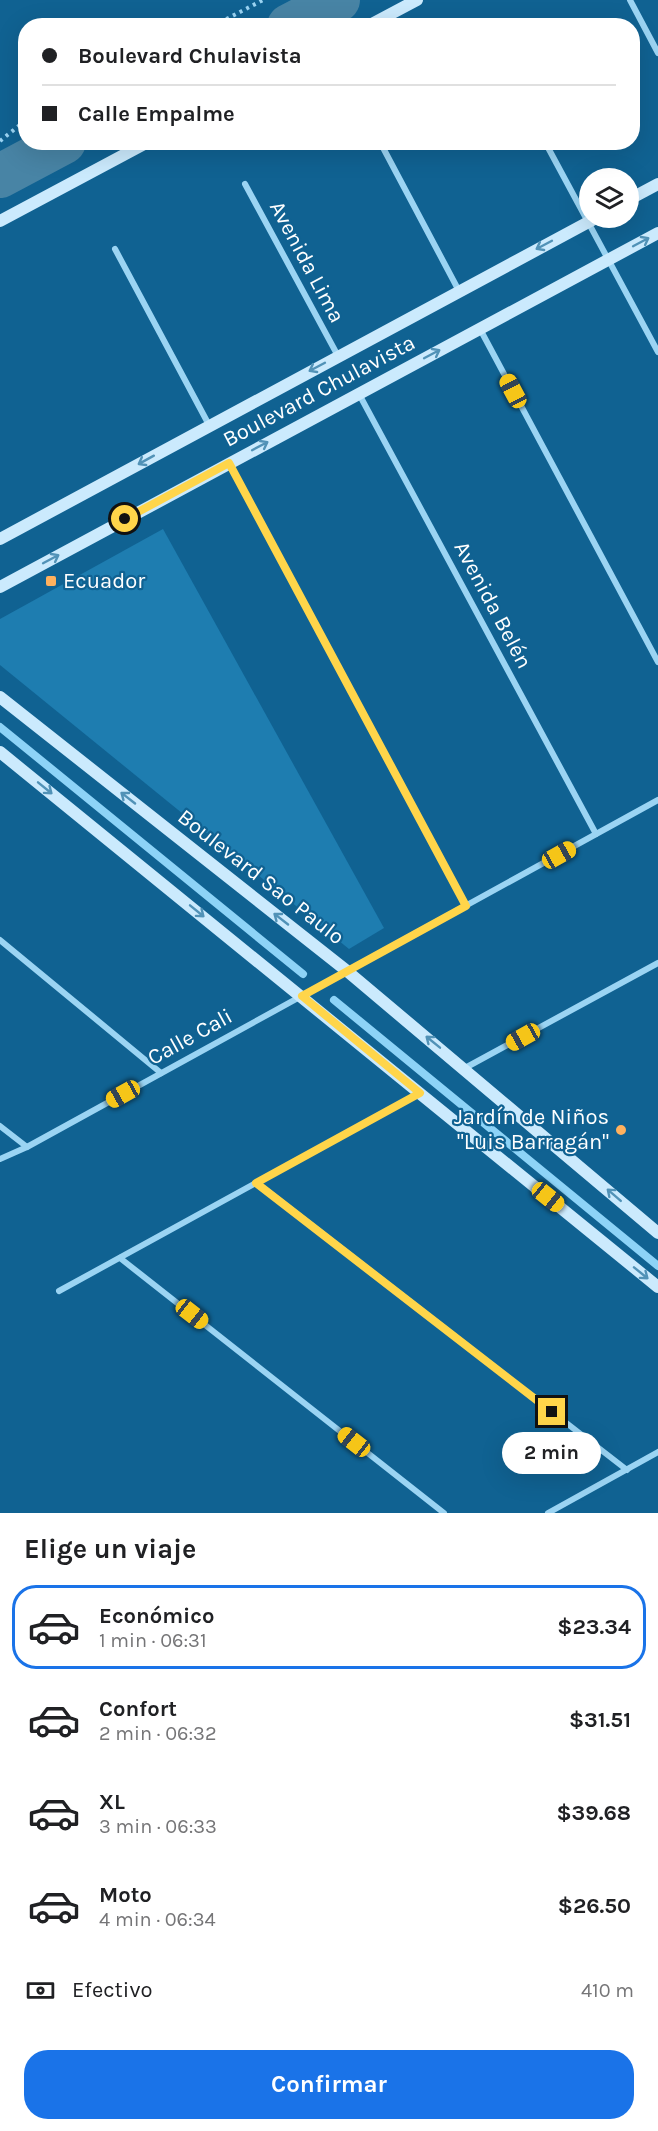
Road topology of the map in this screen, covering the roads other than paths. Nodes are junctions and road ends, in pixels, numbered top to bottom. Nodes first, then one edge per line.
1 (417, 0) edge
2 (630, 0) edge
3 (383, 18) edge
4 (640, 18) edge
5 (640, 19) edge
6 (658, 53) edge
7 (133, 150) edge
8 (384, 150) edge
9 (549, 150) edge
10 (245, 184) dead end
11 (658, 184) edge
12 (639, 194) edge
13 (579, 199) edge
14 (0, 221) edge
15 (579, 227) edge
16 (595, 228) edge
17 (658, 233) edge
18 (114, 249) dead end
19 (608, 260) junction
20 (459, 291) junction
21 (480, 329) junction
22 (658, 352) edge
23 (338, 356) junction
24 (358, 394) junction
25 (209, 425) junction
26 (229, 463) junction
27 (0, 539) edge
28 (0, 587) edge
29 (658, 662) edge
30 (0, 697) edge
31 (0, 752) edge
32 (658, 800) edge
33 (597, 834) junction
34 (466, 906) junction
35 (0, 940) edge
36 (658, 963) edge
37 (347, 971) junction
38 (302, 996) junction
39 (465, 1068) junction
40 (161, 1073) junction
41 (420, 1093) junction
42 (0, 1126) edge
43 (27, 1147) junction
44 (0, 1159) edge
45 (256, 1183) junction
46 (658, 1233) edge
47 (120, 1258) junction
48 (658, 1287) edge
49 (59, 1291) dead end
50 (658, 1452) edge
51 (627, 1470) junction
52 (444, 1513) edge
53 (548, 1513) edge

1 - 3 main road
2 - 4 street
5 - 6 street
7 - 14 main road
8 - 20 street
9 - 13 street
10 - 23 street, Avenida Lima
11 - 12 main road
15 -> 20 main road, Boulevard Chulavista
16 - 19 street
19 -> 17 main road, Boulevard Chulavista
18 - 25 street
19 - 21 main road, Boulevard Chulavista
19 - 22 street
20 - 23 main road, Boulevard Chulavista
24 -> 21 main road, Boulevard Chulavista
21 - 29 street
23 -> 25 main road, Boulevard Chulavista
26 -> 24 main road, Boulevard Chulavista
24 - 33 street, Avenida Belén
25 -> 27 main road, Boulevard Chulavista
28 -> 26 main road, Boulevard Chulavista
26 - 34 street
37 -> 30 main road, Boulevard Sao Paulo
31 -> 38 main road
32 - 33 street, Calle Cali
33 - 34 street, Calle Cali
34 - 37 street, Calle Cali
35 - 40 street
36 - 39 street
37 - 38 street, Calle Cali
39 -> 37 main road, Boulevard Sao Paulo
38 - 40 street, Calle Cali
38 - 41 main road
46 -> 39 main road, Boulevard Sao Paulo
40 - 43 street, Calle Cali
41 - 45 street
41 -> 48 main road
42 - 43 street
43 - 44 street, Calle Cali
45 - 47 street
45 - 51 street
47 - 49 street
47 - 52 street
50 - 51 street
51 - 53 street

